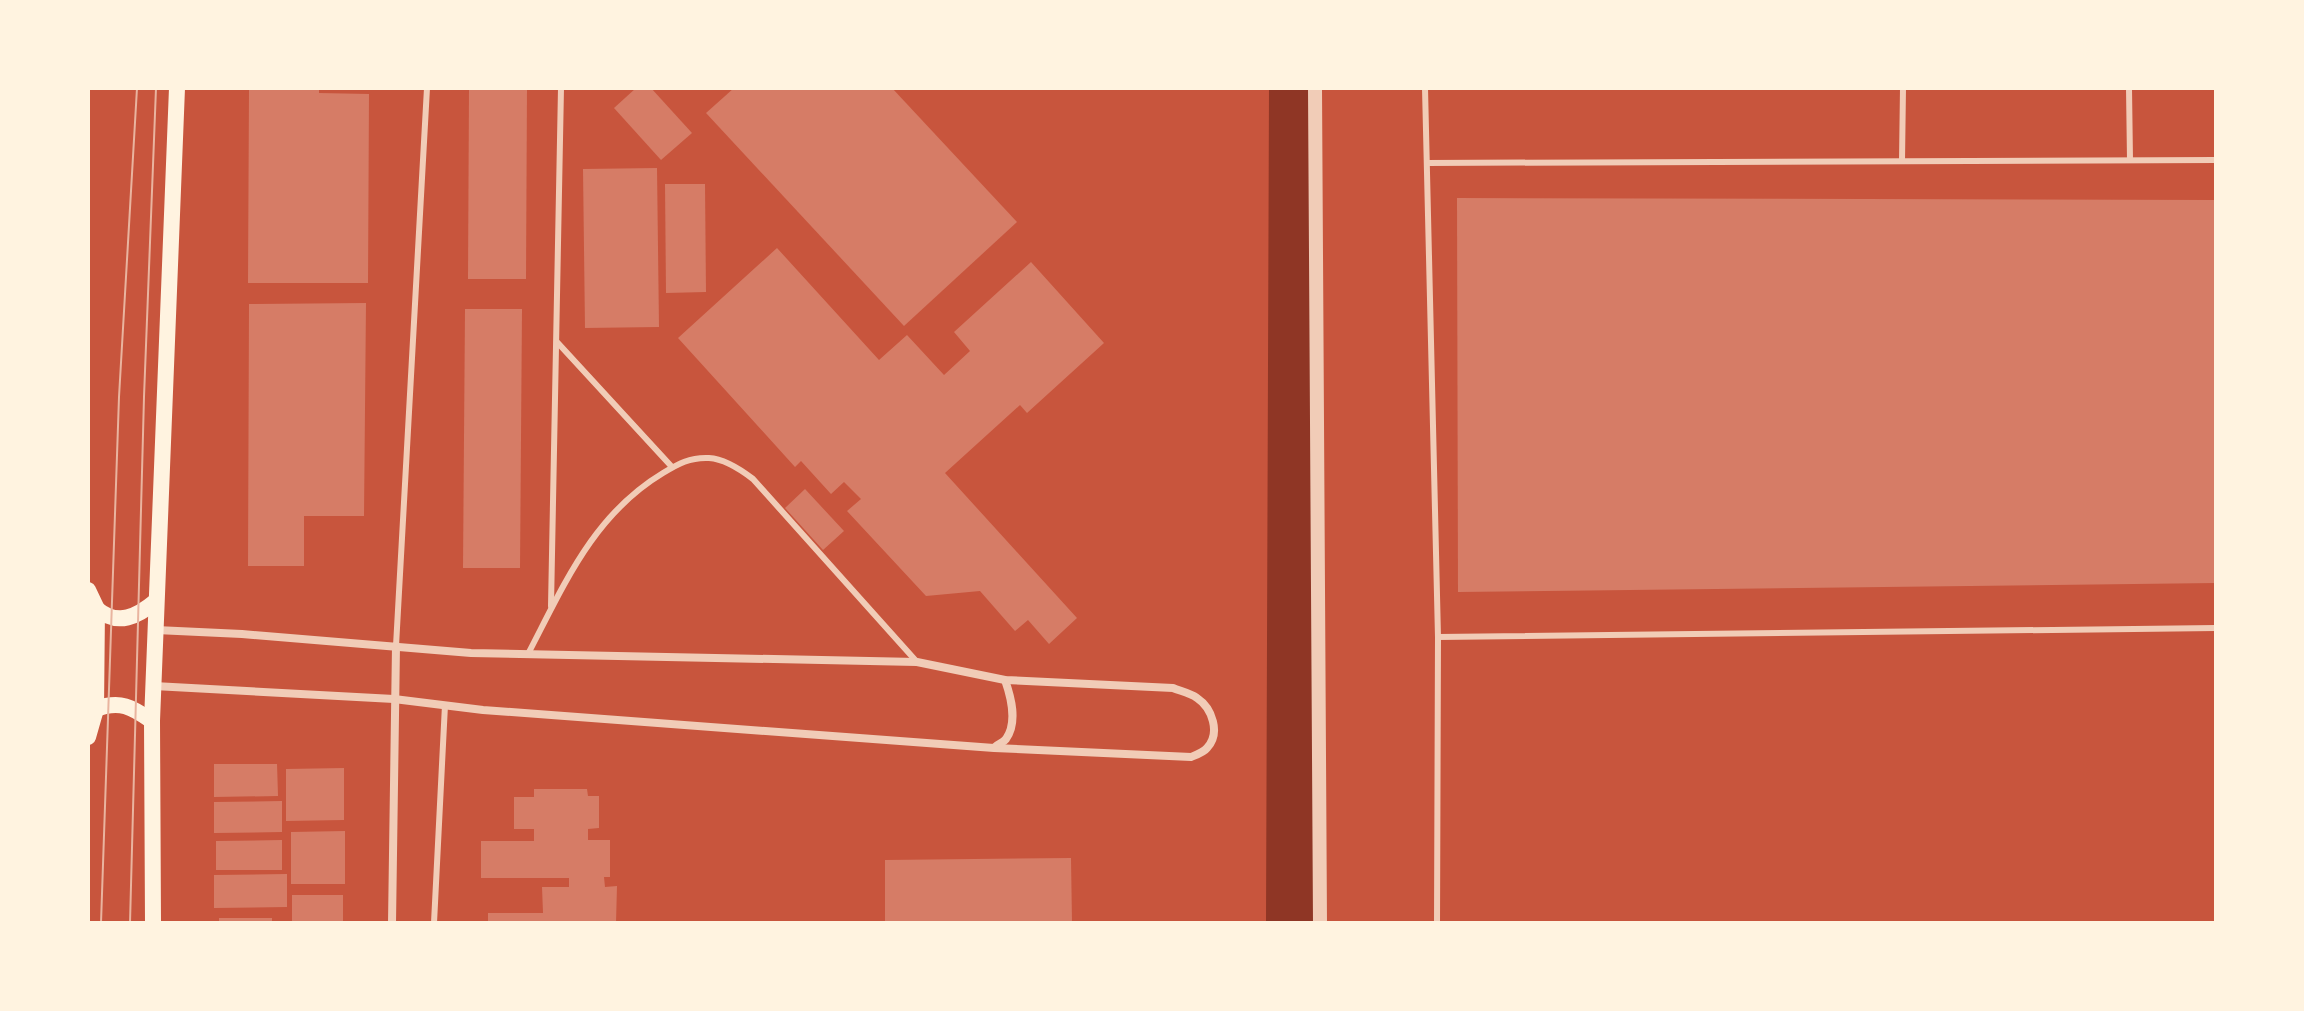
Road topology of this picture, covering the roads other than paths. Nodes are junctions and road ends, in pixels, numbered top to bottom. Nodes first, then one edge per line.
1 (177, 88) edge
2 (427, 88) edge
3 (561, 88) edge
4 (1315, 88) edge
5 (1425, 88) edge
6 (1903, 88) edge
7 (2129, 88) edge
8 (2130, 160) junction
9 (2216, 160) edge
10 (1902, 161) junction
11 (1427, 163) junction
12 (557, 342) junction
13 (672, 467) junction
14 (88, 590) edge
15 (156, 601) junction
16 (97, 609) junction
17 (551, 609) junction
18 (2216, 628) edge
19 (156, 630) junction
20 (1438, 637) junction
21 (396, 646) junction
22 (528, 654) junction
23 (917, 662) junction
24 (1005, 680) junction
25 (154, 686) junction
26 (394, 699) junction
27 (445, 705) junction
28 (96, 709) junction
29 (152, 721) junction
30 (88, 737) edge
31 (994, 748) junction
32 (153, 923) edge
33 (392, 923) edge
34 (434, 923) edge
35 (1320, 923) edge
36 (1437, 923) edge

1 - 15 main road
2 - 21 lane
3 - 12 lane
4 - 35 street
5 - 11 lane
6 - 10 lane
7 - 8 lane
8 - 9 lane
8 - 10 lane
10 - 11 lane
11 - 20 lane
12 - 13 lane
12 - 17 lane
13 - 17 lane
13 - 23 lane
14 - 16 main road
15 - 16 main road
15 - 19 main road
16 - 28 main road
17 - 22 lane
18 - 20 lane
19 - 21 street
19 - 25 main road
20 - 36 lane
21 - 22 street
21 - 26 street
22 - 23 street
23 - 24 street
24 - 31 street
24 - 31 street
25 - 26 street
25 - 29 main road
26 - 27 street
26 - 33 street
27 - 31 street
27 - 34 lane
28 - 29 main road
28 - 30 main road
29 - 32 main road

